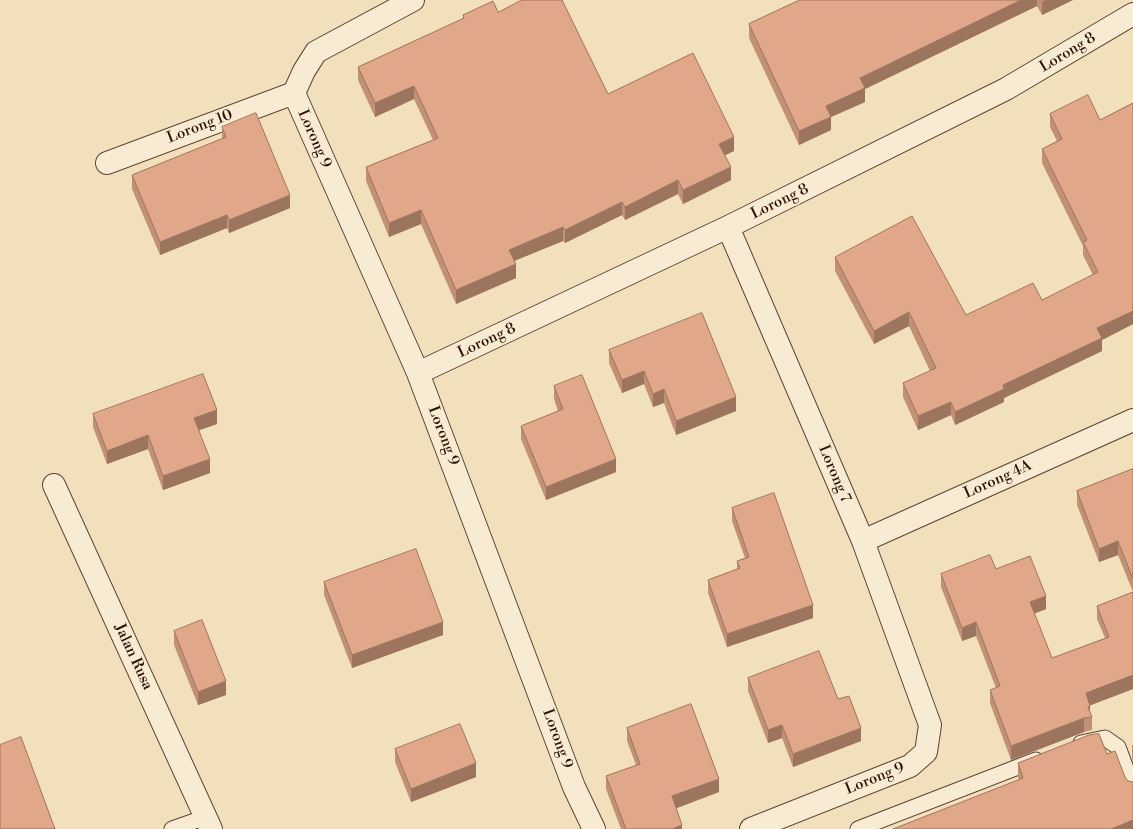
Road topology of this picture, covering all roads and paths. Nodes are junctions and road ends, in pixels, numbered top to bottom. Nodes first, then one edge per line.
1 (413, 0) edge
2 (1133, 14) edge
3 (294, 92) junction
4 (108, 163) dead end
5 (728, 227) junction
6 (418, 373) junction
7 (1133, 420) edge
8 (54, 485) dead end
9 (863, 541) junction
10 (930, 725) joint
11 (1065, 749) edge
12 (1050, 755) edge
13 (1133, 787) edge
14 (208, 823) edge
15 (172, 829) edge
16 (594, 829) edge
17 (751, 829) edge
18 (858, 829) edge

1 - 3 street, Lorong 9
2 - 5 street, Lorong 8
3 - 4 street, Lorong 10
3 - 6 street, Lorong 9
5 - 6 street, Lorong 8
5 - 9 street, Lorong 7
6 - 16 street, Lorong 9
7 - 9 street, Lorong 4A
8 - 14 street, Jalan Rusa
9 - 10 street, Lorong 7
10 - 17 street, Lorong 9
11 - 13 lane
12 - 18 lane
14 - 15 lane

